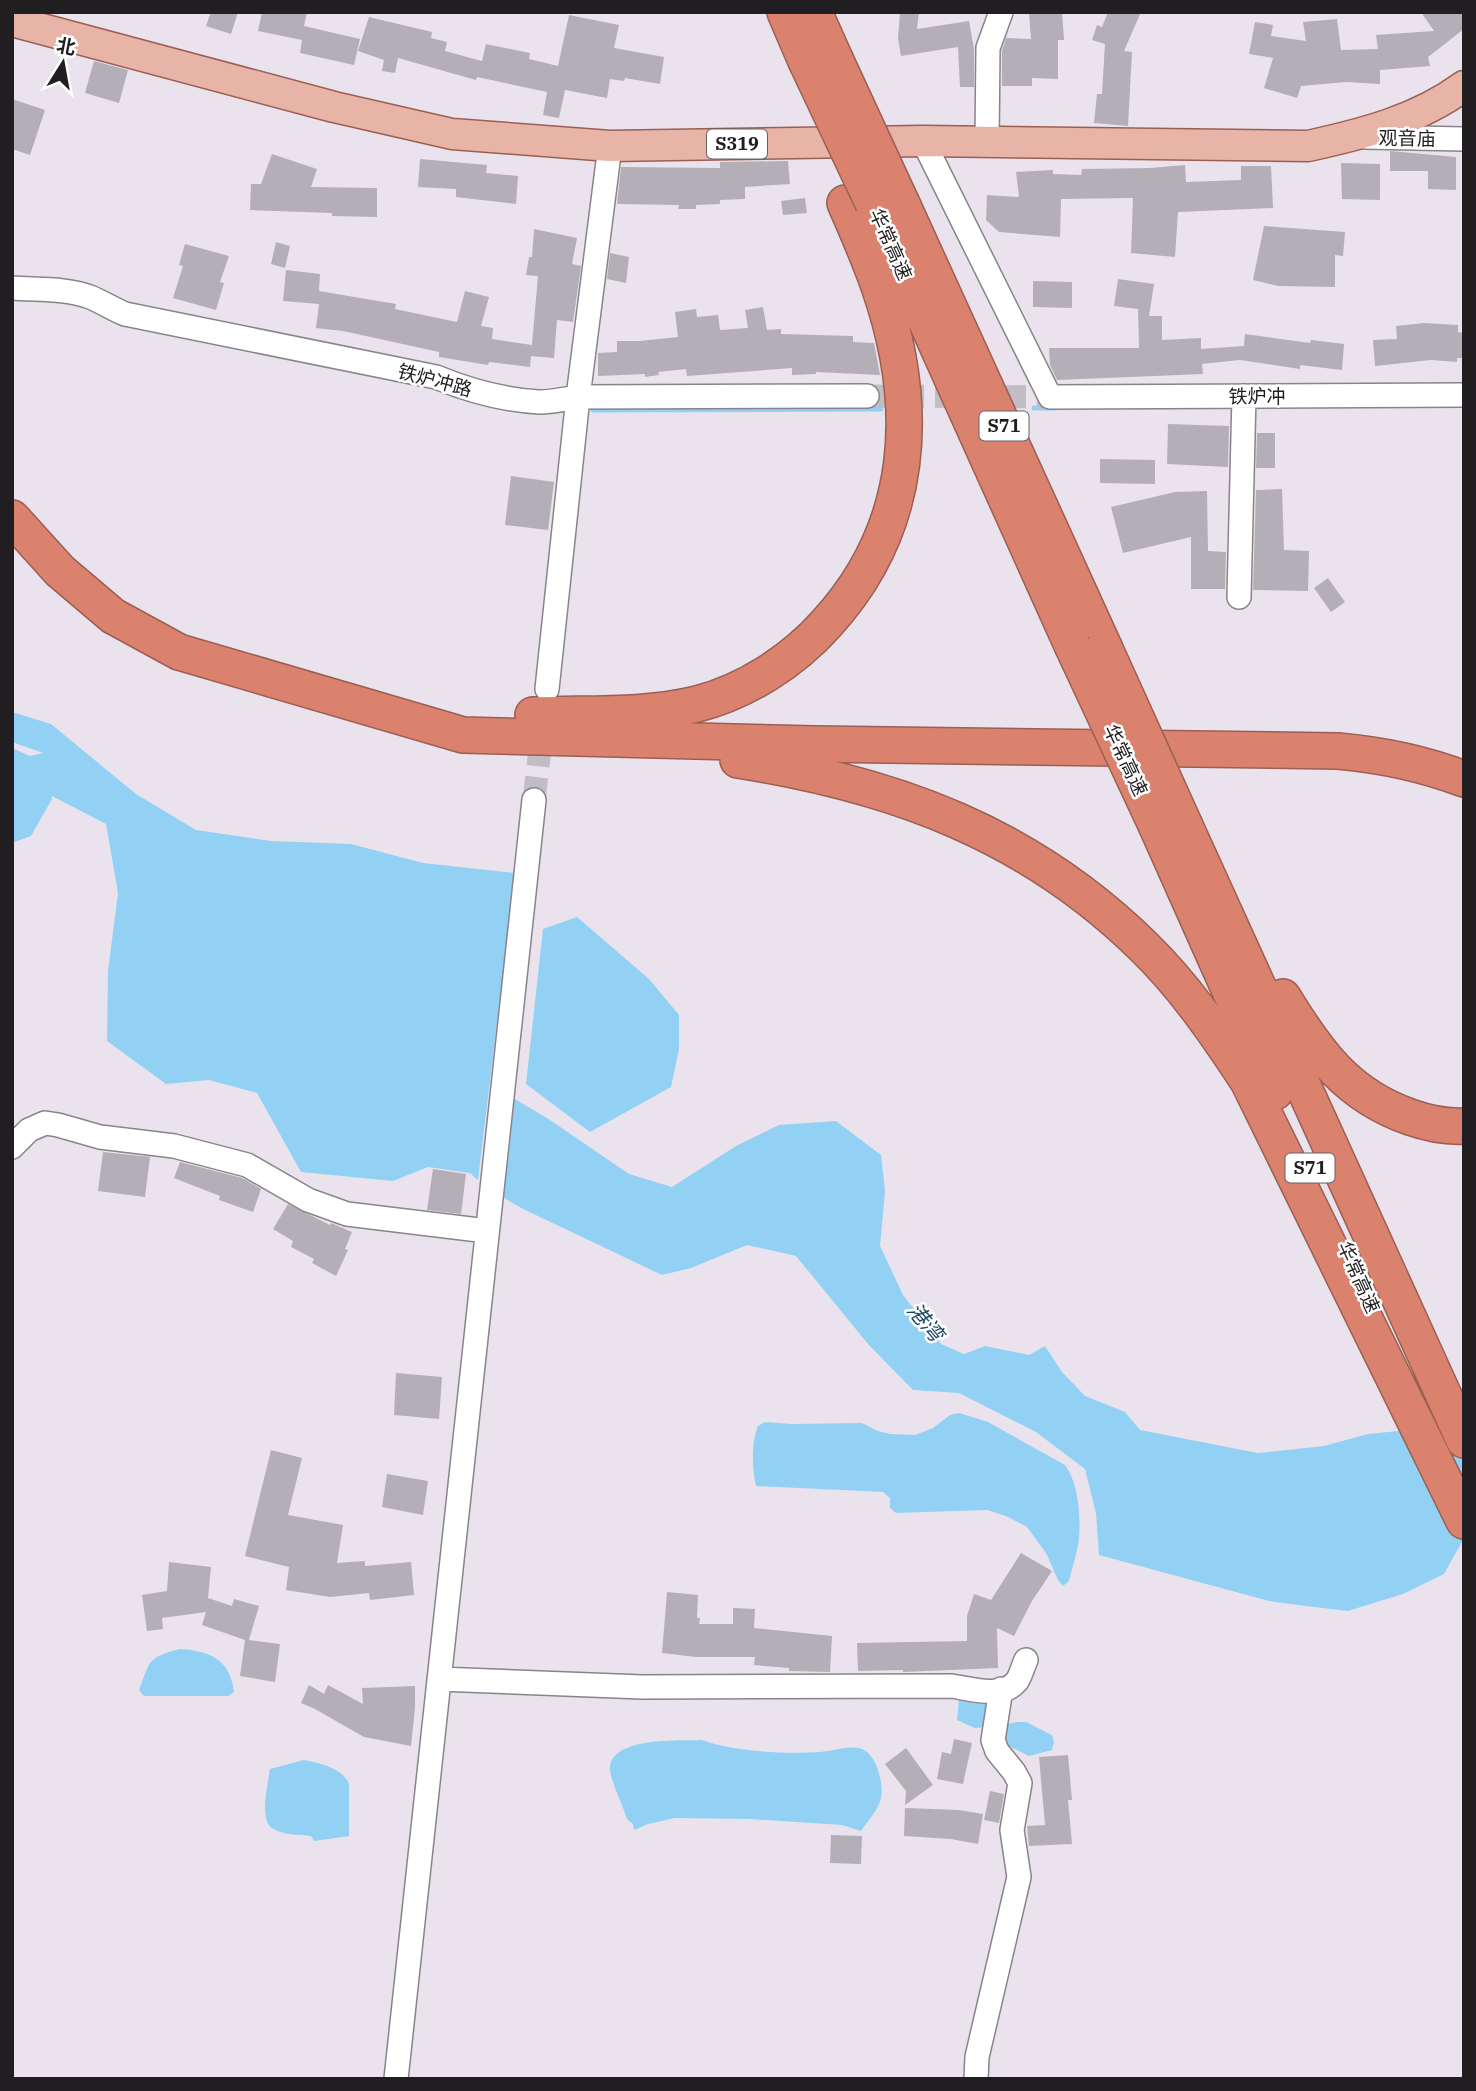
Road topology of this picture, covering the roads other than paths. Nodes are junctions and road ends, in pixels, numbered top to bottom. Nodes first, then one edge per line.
1 (769, 12) edge
2 (785, 12) edge
3 (814, 12) edge
4 (1001, 12) edge
5 (12, 21) edge
6 (809, 61) junction
7 (1464, 86) edge
8 (1351, 137) junction
9 (1464, 139) edge
10 (923, 141) junction
11 (987, 142) junction
12 (610, 146) junction
13 (873, 203) junction
14 (12, 288) edge
15 (1464, 395) edge
16 (867, 396) tunnel mouth
17 (578, 397) junction
18 (1244, 407) junction
19 (12, 500) edge
20 (12, 518) edge
21 (1239, 597) dead end
22 (1098, 647) junction
23 (547, 689) dead end
24 (466, 726) junction
25 (1464, 764) edge
26 (1464, 779) edge
27 (534, 800) tunnel mouth
28 (1181, 826) junction
29 (1464, 1126) edge
30 (12, 1147) edge
31 (488, 1231) junction
32 (1464, 1440) edge
33 (1464, 1510) edge
34 (1464, 1521) edge
35 (1026, 1660) dead end
36 (439, 1679) junction
37 (1000, 1689) junction
38 (397, 2079) edge
39 (976, 2079) edge

1 - 6 highway
2 - 6 highway, 华常高速 / S71
3 - 6 highway, 华常高速 / S71
4 - 11 street
5 - 12 main road, S319
6 - 13 highway
6 - 13 highway, 华常高速 / S71, bridge
7 - 8 main road, S319
8 - 9 street, 观音庙
8 - 11 main road, S319
10 - 11 main road, S319
10 - 12 main road, S319
10 - 18 street, 铁炉冲
12 - 17 street
13 - 22 highway, 华常高速 / S71
13 - 22 highway, 华常高速 / S71
13 - 24 highway
14 - 17 street, 铁炉冲路
15 - 18 street, 铁炉冲
16 - 17 street, 铁炉冲路
17 - 23 street
18 - 21 street
19 - 24 highway
20 - 24 highway
22 - 28 highway
22 - 28 highway, 华常高速 / S71, bridge
24 - 25 highway
24 - 26 highway
24 - 34 highway
27 - 31 street
28 - 29 highway
28 - 32 highway, 华常高速 / S71
28 - 33 highway, 华常高速 / S71
30 - 31 street
31 - 36 street
35 - 37 street
36 - 37 street
36 - 38 street
37 - 39 street

